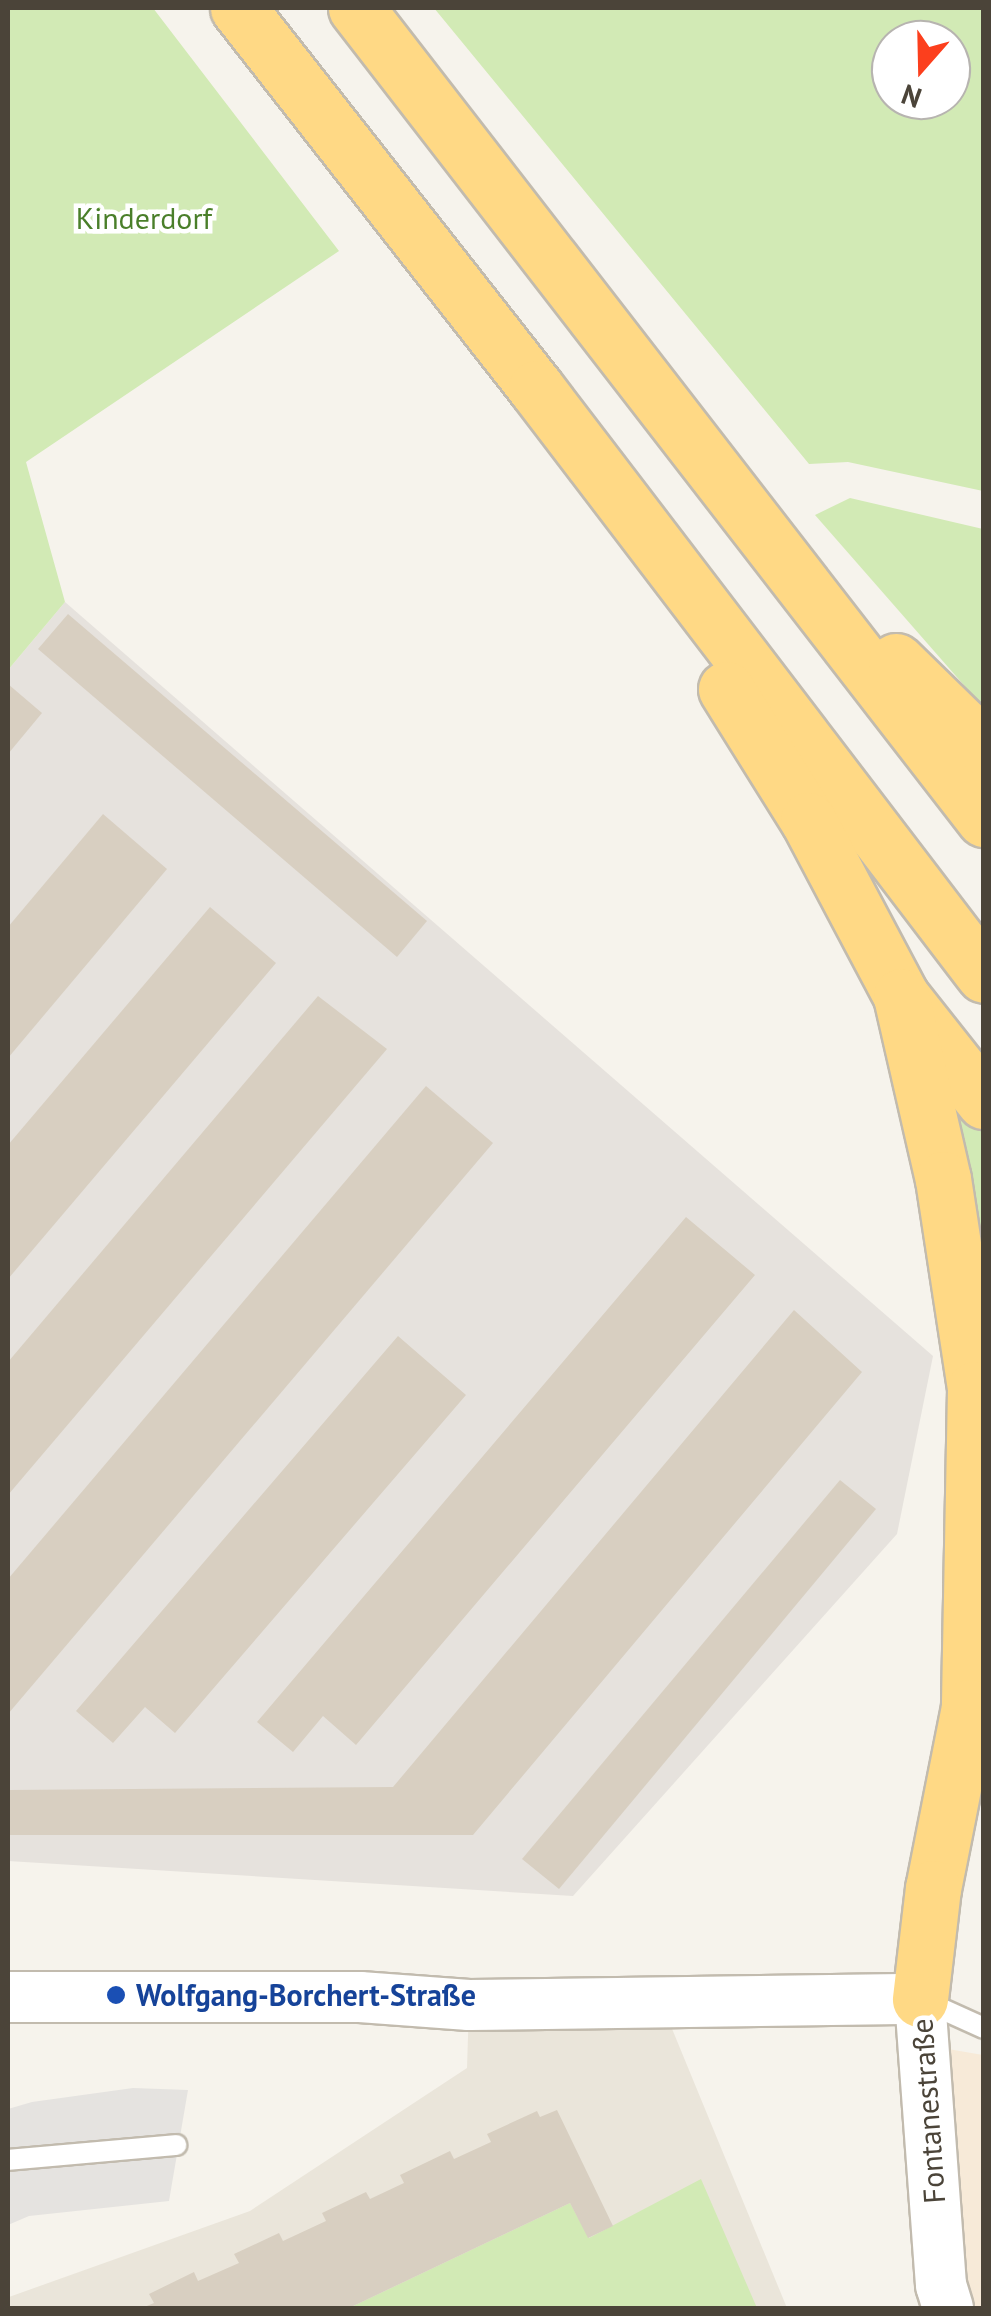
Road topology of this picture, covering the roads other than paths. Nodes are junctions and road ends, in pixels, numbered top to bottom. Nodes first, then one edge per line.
1 (238, 8) edge
2 (356, 8) edge
3 (636, 521) junction
4 (790, 564) junction
5 (984, 747) edge
6 (984, 819) edge
7 (984, 975) edge
8 (902, 996) junction
9 (984, 1101) edge
10 (976, 1693) edge
11 (8, 1996) edge
12 (920, 1999) junction
13 (984, 2028) edge
14 (176, 2144) dead end
15 (8, 2160) edge
16 (948, 2308) edge

1 - 3 highway
2 - 4 highway
3 - 7 highway
3 - 8 highway
4 - 5 highway
4 - 6 highway
8 - 9 highway
8 - 10 highway
10 - 12 highway
11 - 12 street, Fontanestraße
12 - 13 lane
12 - 16 street, Fontanestraße
14 - 15 lane

